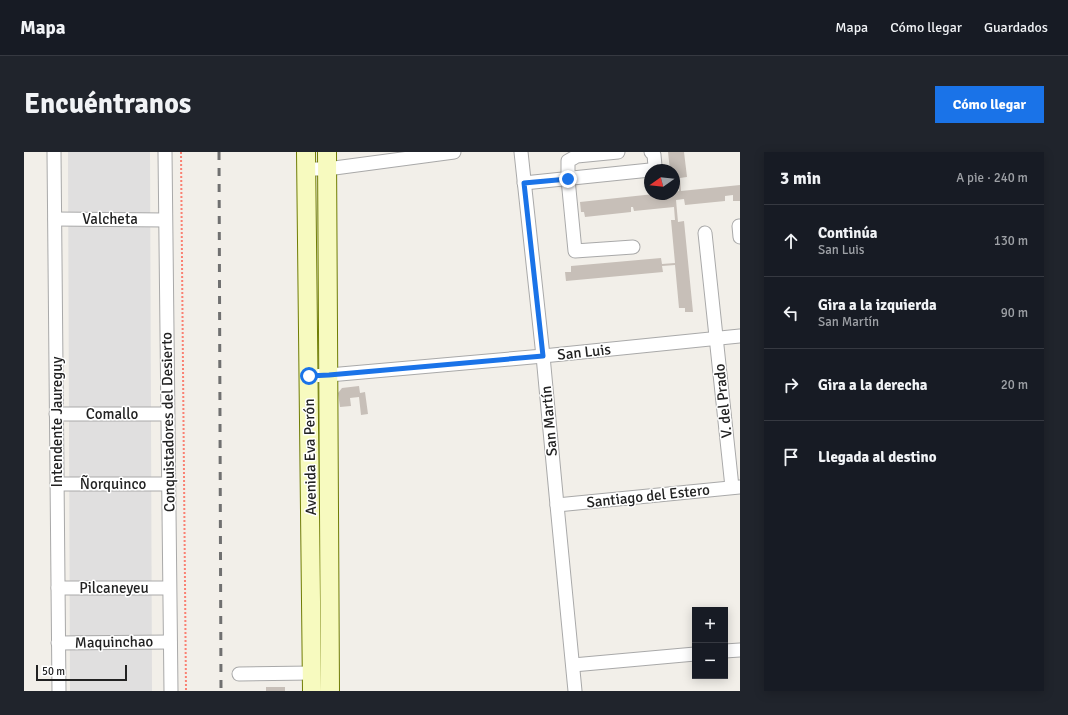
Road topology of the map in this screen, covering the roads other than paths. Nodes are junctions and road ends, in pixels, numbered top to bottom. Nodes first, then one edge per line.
1 (54, 152) edge
2 (165, 152) edge
3 (454, 152) edge
4 (521, 152) edge
5 (618, 152) edge
6 (651, 152) edge
7 (306, 160) edge
8 (327, 160) edge
9 (655, 164) edge
10 (644, 171) edge
11 (568, 179) junction
12 (524, 183) junction
13 (55, 219) junction
14 (165, 220) junction
15 (705, 233) dead end
16 (633, 247) dead end
17 (740, 336) edge
18 (716, 338) junction
19 (543, 356) junction
20 (329, 375) junction
21 (309, 376) junction
22 (56, 414) junction
23 (167, 414) junction
24 (57, 484) junction
25 (168, 484) junction
26 (736, 487) edge
27 (557, 506) junction
28 (58, 588) junction
29 (169, 588) junction
30 (170, 642) junction
31 (58, 643) junction
32 (740, 650) edge
33 (728, 651) edge
34 (692, 654) edge
35 (573, 665) junction
36 (312, 673) junction
37 (239, 674) dead end
38 (59, 691) edge
39 (171, 691) edge
40 (312, 691) edge
41 (330, 691) edge
42 (575, 691) edge

1 - 13 street, Intendente Jaureguy
2 - 14 street, Conquistadores del Desierto
3 - 8 street
4 - 12 street, San Martín
5 - 11 street
6 - 9 street
7 - 8 street
7 - 21 street, Avenida Eva Perón
8 - 20 street, Avenida Eva Perón
10 - 11 street
11 - 12 street
11 - 16 street
12 - 19 street, San Martín
13 - 14 street, Valcheta
13 - 22 street, Intendente Jaureguy
14 - 23 street, Conquistadores del Desierto
15 - 18 street, V. del Prado
17 - 18 street, San Luis
18 - 19 street, San Luis
18 - 26 street, V. del Prado
19 - 20 street, San Luis
19 - 27 street, San Martín
20 - 21 street, San Luis
20 - 41 street, Avenida Eva Perón
21 - 36 street, Avenida Eva Perón
22 - 23 street, Comallo
22 - 24 street, Intendente Jaureguy
23 - 25 street, Conquistadores del Desierto
24 - 25 street, Ñorquinco
24 - 28 street, Intendente Jaureguy
25 - 29 street, Conquistadores del Desierto
26 - 27 street, Santiago del Estero
27 - 35 street, San Martín
28 - 29 street, Pilcaneyeu
28 - 31 street, Intendente Jaureguy
29 - 30 street, Conquistadores del Desierto
30 - 31 street, Maquinchao
30 - 39 street, Conquistadores del Desierto
31 - 38 street, Intendente Jaureguy
32 - 33 street
34 - 35 street
35 - 42 street, San Martín
36 - 37 street
36 - 40 street, Avenida Eva Perón

